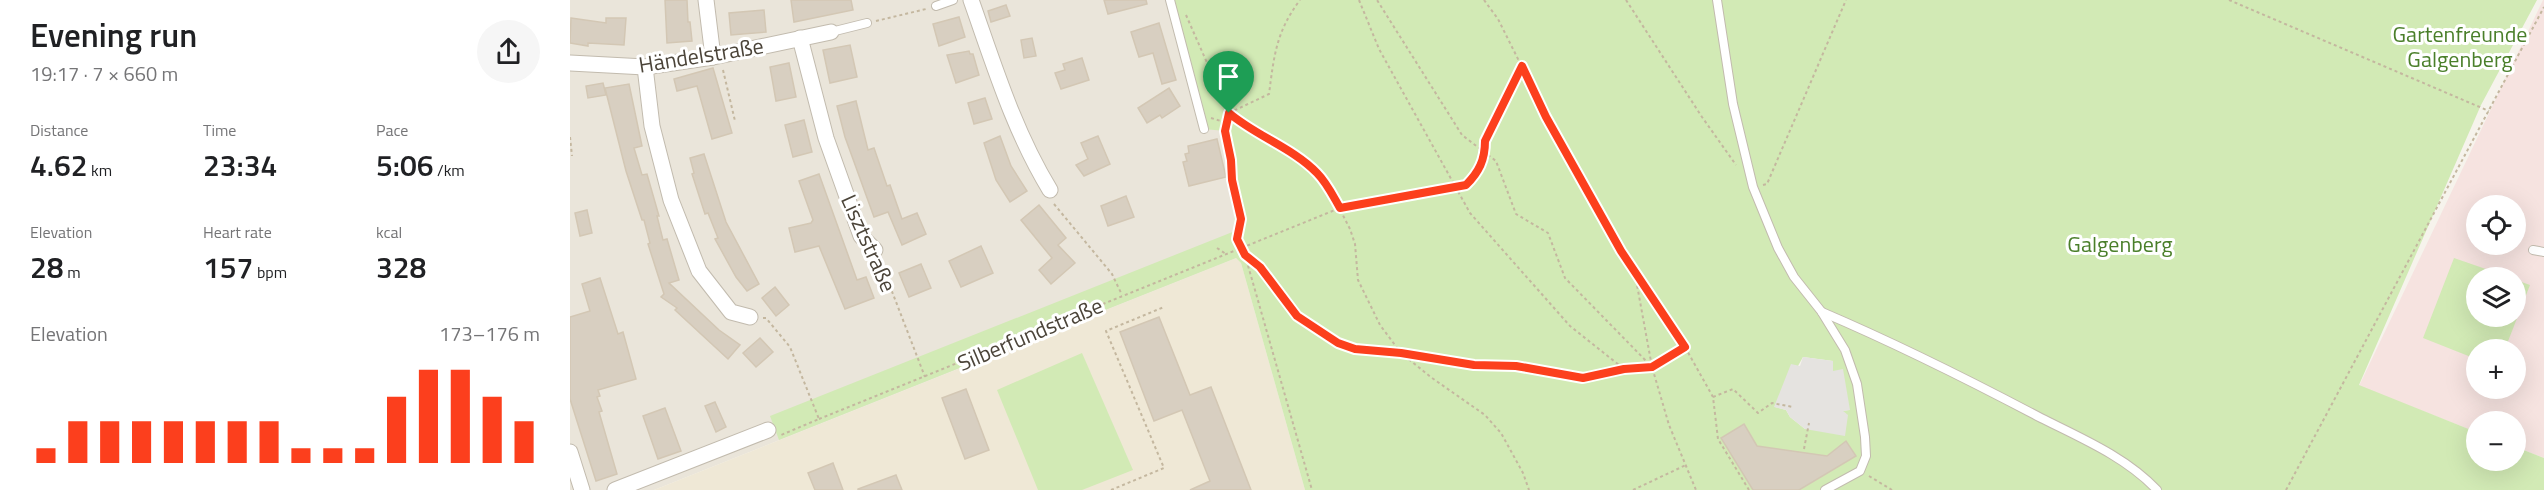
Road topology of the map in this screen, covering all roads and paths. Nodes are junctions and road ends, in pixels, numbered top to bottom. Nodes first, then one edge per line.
1 (706, 0) edge
2 (953, 0) edge
3 (971, 0) edge
4 (1170, 0) edge
5 (1300, 0) edge
6 (1359, 0) edge
7 (1377, 0) edge
8 (1484, 0) edge
9 (1626, 0) edge
10 (1717, 0) edge
11 (1846, 0) edge
12 (2229, 0) edge
13 (936, 6) joint
14 (2544, 7) edge
15 (1185, 12) dead end
16 (867, 23) joint
17 (831, 32) joint
18 (800, 38) junction
19 (716, 56) junction
20 (570, 63) edge
21 (1522, 66) junction
22 (645, 67) junction
23 (2489, 111) junction
24 (1229, 113) junction
25 (735, 121) dead end
26 (1204, 129) joint
27 (570, 137) edge
28 (1485, 152) junction
29 (572, 156) dead end
30 (1752, 187) junction
31 (1457, 188) junction
32 (1050, 190) joint
33 (1340, 208) junction
34 (1217, 248) dead end
35 (1241, 248) junction
36 (875, 250) joint
37 (2533, 250) dead end
38 (2544, 252) edge
39 (1226, 254) junction
40 (1245, 255) junction
41 (1635, 272) junction
42 (1122, 295) junction
43 (1164, 307) dead end
44 (1821, 311) junction
45 (750, 317) joint
46 (1685, 347) junction
47 (1401, 353) junction
48 (1652, 367) junction
49 (1624, 369) junction
50 (925, 377) junction
51 (1713, 397) junction
52 (1793, 407) dead end
53 (819, 419) junction
54 (1809, 423) dead end
55 (770, 434) joint
56 (1804, 449) dead end
57 (570, 452) edge
58 (1686, 465) junction
59 (1860, 471) junction
60 (582, 490) edge
61 (615, 490) edge
62 (1111, 490) edge
63 (1312, 490) edge
64 (1529, 490) edge
65 (1633, 490) edge
66 (1696, 490) edge
67 (1749, 490) edge
68 (1825, 490) edge
69 (1892, 490) edge
70 (2157, 490) edge
71 (2286, 490) edge

1 - 19 street
2 - 13 lane
3 - 32 street
4 - 26 lane
5 - 24 path
6 - 31 path
7 - 28 path
8 - 21 path
9 - 30 path
10 - 30 lane
11 - 30 path
12 - 23 path
13 - 16 path
14 - 23 path
15 - 24 path
16 - 17 lane
17 - 18 street, Händelstraße
18 - 19 street, Händelstraße
18 - 36 street, Lisztstraße
19 - 22 street, Händelstraße
19 - 25 path
20 - 22 street, Händelstraße
21 - 28 path
21 - 41 path
22 - 45 street
23 - 71 path
24 - 26 path
24 - 33 path
24 - 35 path
27 - 29 path
28 - 31 path
28 - 48 path
30 - 44 lane
31 - 33 path, Silberfundstraße
31 - 49 path
32 - 42 path
33 - 35 path, Silberfundstraße
33 - 47 path
34 - 39 path
35 - 39 path, Silberfundstraße
35 - 40 path
36 - 50 path, Lisztstraße
37 - 38 lane
39 - 42 path, Silberfundstraße
40 - 47 path
40 - 63 path
41 - 46 path
41 - 48 path
42 - 50 path, Silberfundstraße
43 - 62 path
44 - 59 lane
44 - 70 lane
45 - 53 path
46 - 48 path
46 - 51 path
47 - 49 path
47 - 64 path
48 - 49 path
48 - 58 path
50 - 53 path, Silberfundstraße
51 - 52 path
51 - 67 path
53 - 55 path, Silberfundstraße
54 - 56 path
55 - 61 street
57 - 60 street
58 - 65 path
58 - 66 path
59 - 68 lane
59 - 69 path

